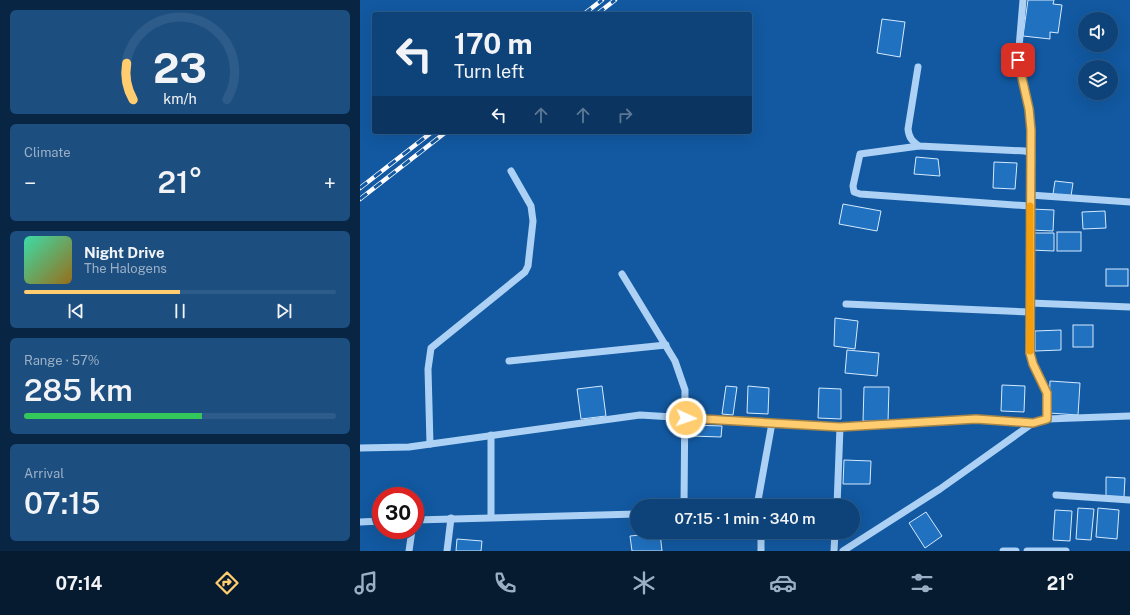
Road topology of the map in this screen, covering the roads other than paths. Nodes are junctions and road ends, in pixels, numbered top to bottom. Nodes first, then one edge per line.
1 (1023, 0) edge
2 (918, 66) dead end
3 (919, 146) junction
4 (1030, 153) junction
5 (511, 171) dead end
6 (1030, 195) junction
7 (1130, 202) edge
8 (1030, 206) junction
9 (622, 274) dead end
10 (1030, 303) junction
11 (846, 304) dead end
12 (1130, 308) edge
13 (1030, 312) junction
14 (666, 345) junction
15 (509, 361) dead end
16 (1130, 416) edge
17 (686, 418) junction
18 (1047, 419) junction
19 (772, 423) junction
20 (1033, 423) junction
21 (840, 427) junction
22 (491, 435) junction
23 (430, 444) junction
24 (360, 448) edge
25 (1056, 495) dead end
26 (684, 499) edge
27 (758, 499) edge
28 (836, 499) edge
29 (1130, 500) edge
30 (630, 514) edge
31 (491, 517) junction
32 (451, 518) junction
33 (424, 520) edge
34 (372, 521) edge
35 (360, 522) edge
36 (411, 539) edge
37 (761, 539) edge
38 (835, 539) edge
39 (409, 551) edge
40 (447, 551) edge
41 (761, 551) edge
42 (834, 551) edge
43 (843, 551) edge
44 (1003, 551) edge
45 (1016, 551) edge
46 (1027, 551) edge
47 (1066, 551) edge

1 - 4 street
2 - 3 street
3 - 4 street
3 - 8 street
4 - 6 street
5 - 23 street
6 - 7 street
6 - 8 street
8 - 10 street
9 - 14 street
10 - 12 street
10 - 13 street
11 - 13 street
13 - 18 street
14 - 15 street
14 - 17 street
16 - 18 street
17 - 19 street
17 - 22 street
17 - 26 street
18 - 20 street
19 - 21 street
19 - 27 street
20 - 21 street
20 - 43 street
21 - 28 street
22 - 23 street
22 - 31 street
23 - 24 street
25 - 29 street
30 - 31 street
31 - 32 street
32 - 33 street
32 - 40 street
34 - 35 street
36 - 39 street
37 - 41 street
38 - 42 street
44 - 45 street
46 - 47 street

